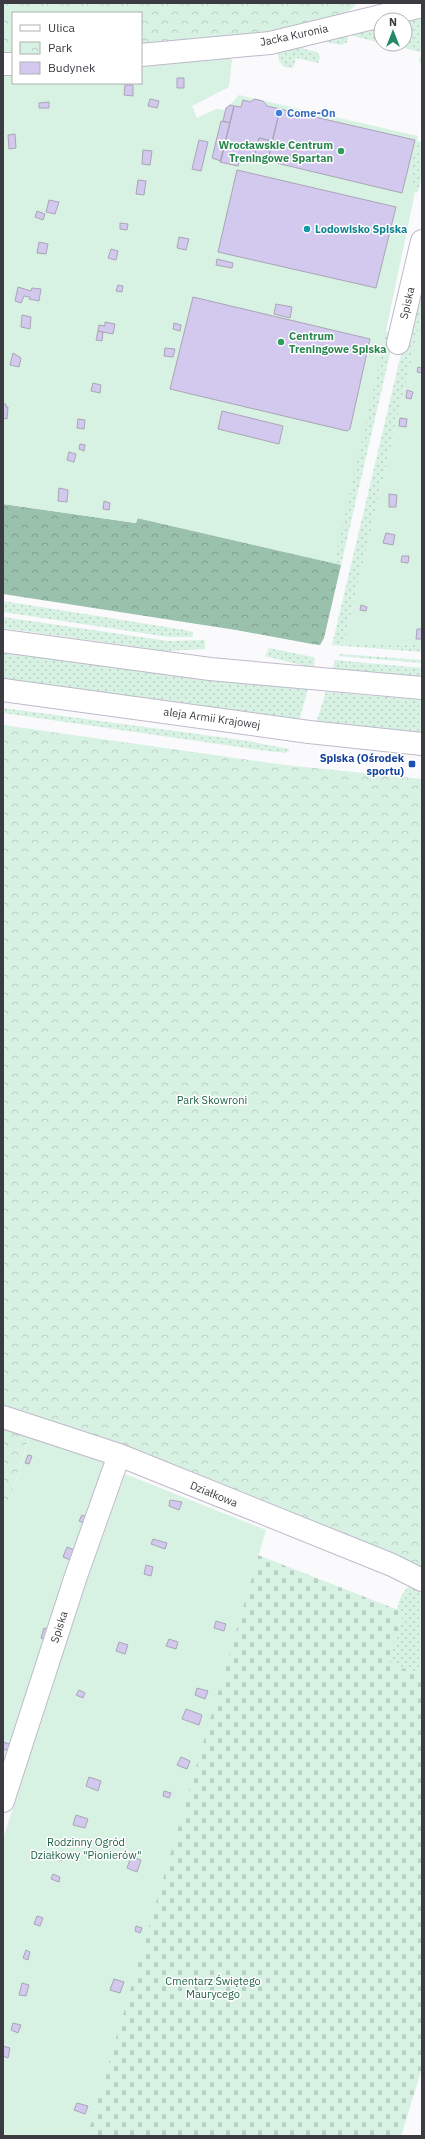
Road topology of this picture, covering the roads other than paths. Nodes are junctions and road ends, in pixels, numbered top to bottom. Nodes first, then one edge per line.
1 (422, 6) edge
2 (142, 55) edge
3 (422, 241) edge
4 (398, 343) dead end
5 (3, 641) edge
6 (422, 688) edge
7 (3, 690) edge
8 (422, 744) edge
9 (3, 1417) edge
10 (119, 1455) junction
11 (422, 1580) edge
12 (3, 1801) edge

1 - 2 street, Jacka Kuronia
3 - 4 street, Spiska
5 - 6 street
7 - 8 street, aleja Armii Krajowej
9 - 10 street, Działkowa
10 - 11 street, Działkowa
10 - 12 street, Spiska

